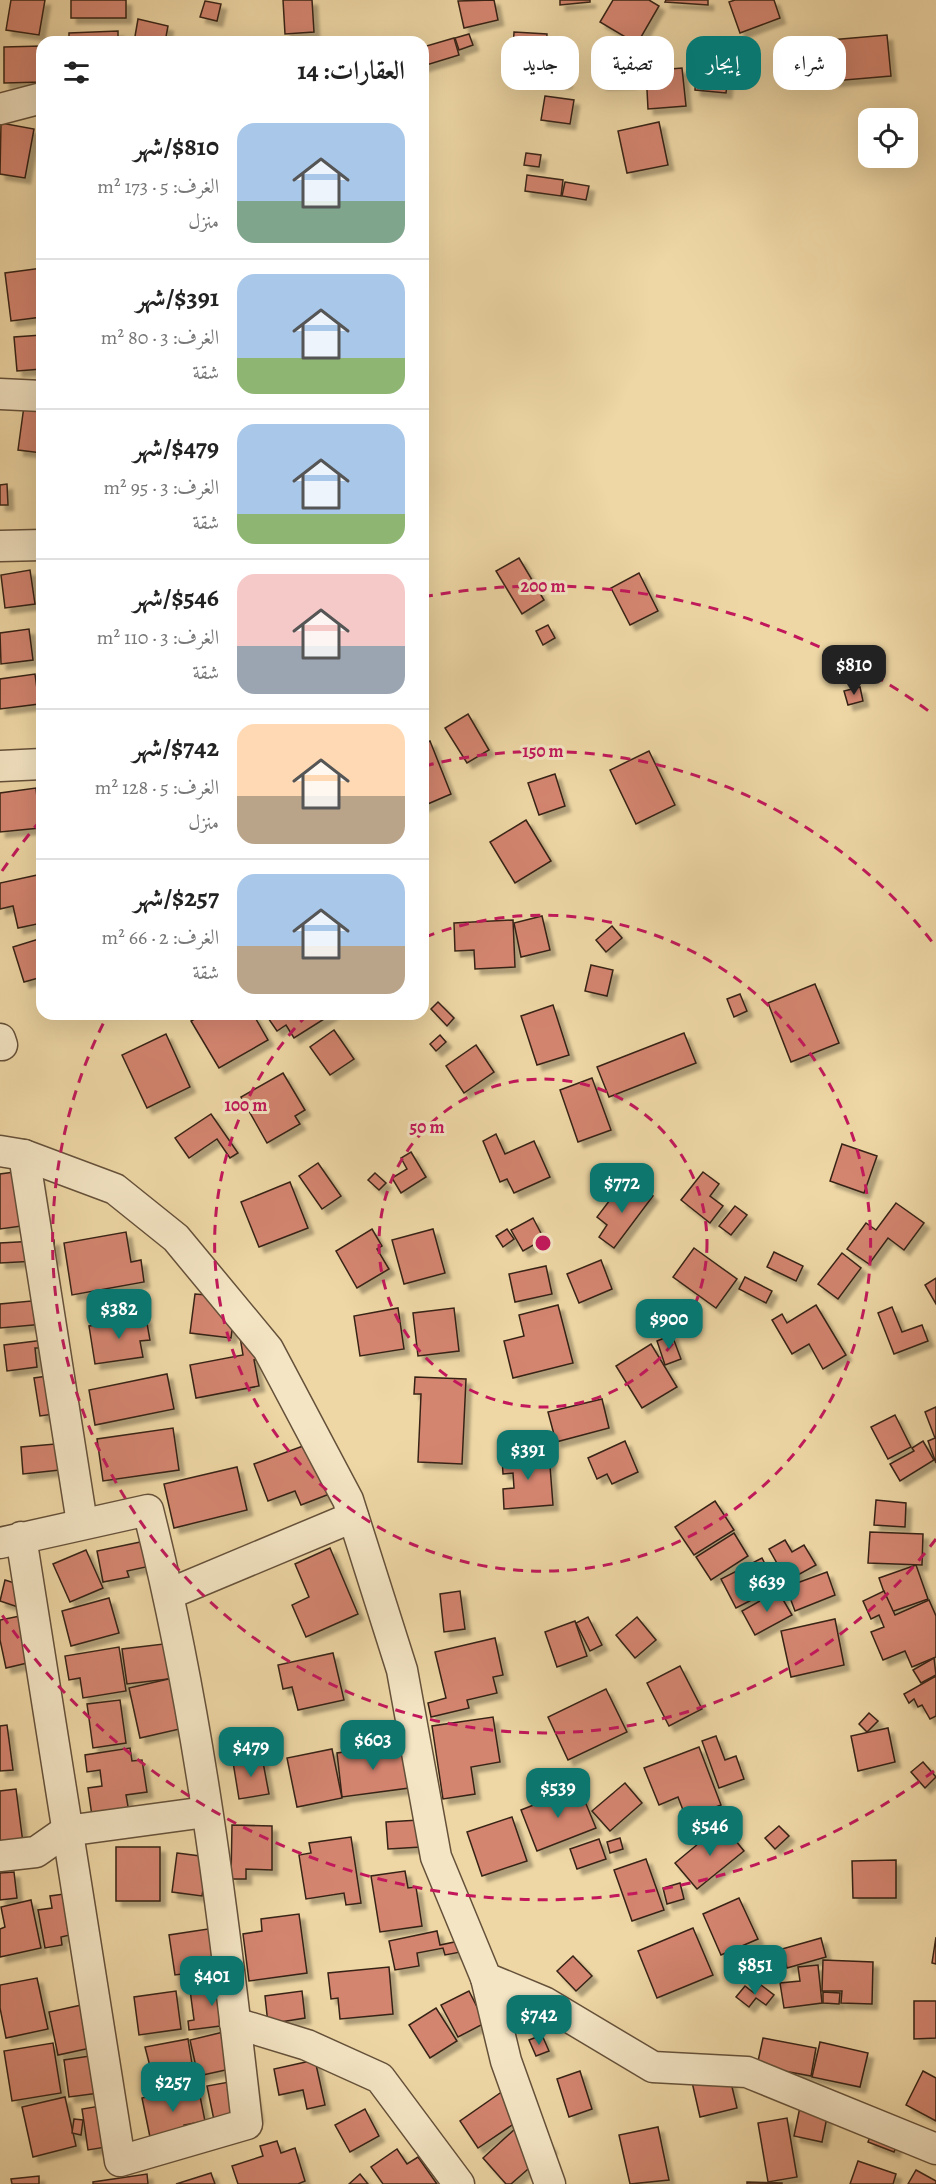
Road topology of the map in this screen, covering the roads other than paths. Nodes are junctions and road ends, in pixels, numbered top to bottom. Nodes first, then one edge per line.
1 (36, 100) edge
2 (0, 109) edge
3 (0, 394) edge
4 (36, 396) edge
5 (36, 544) edge
6 (0, 546) edge
7 (36, 764) edge
8 (0, 766) edge
9 (12, 1153) edge
10 (353, 1517) junction
11 (82, 1523) junction
12 (11, 1540) edge
13 (169, 1594) junction
14 (206, 1812) junction
15 (66, 1831) junction
16 (0, 1856) edge
17 (486, 1978) junction
18 (235, 2023) junction
19 (936, 2150) edge
20 (459, 2184) edge
21 (550, 2184) edge

1 - 2 street
3 - 4 street
5 - 6 street
7 - 8 street
9 - 10 street
9 - 11 street
10 - 13 street
10 - 17 street
11 - 12 street
11 - 13 street
12 - 15 street
13 - 14 street
14 - 15 street
14 - 18 street
15 - 16 street
15 - 18 street
17 - 19 street
17 - 21 street
18 - 20 street

